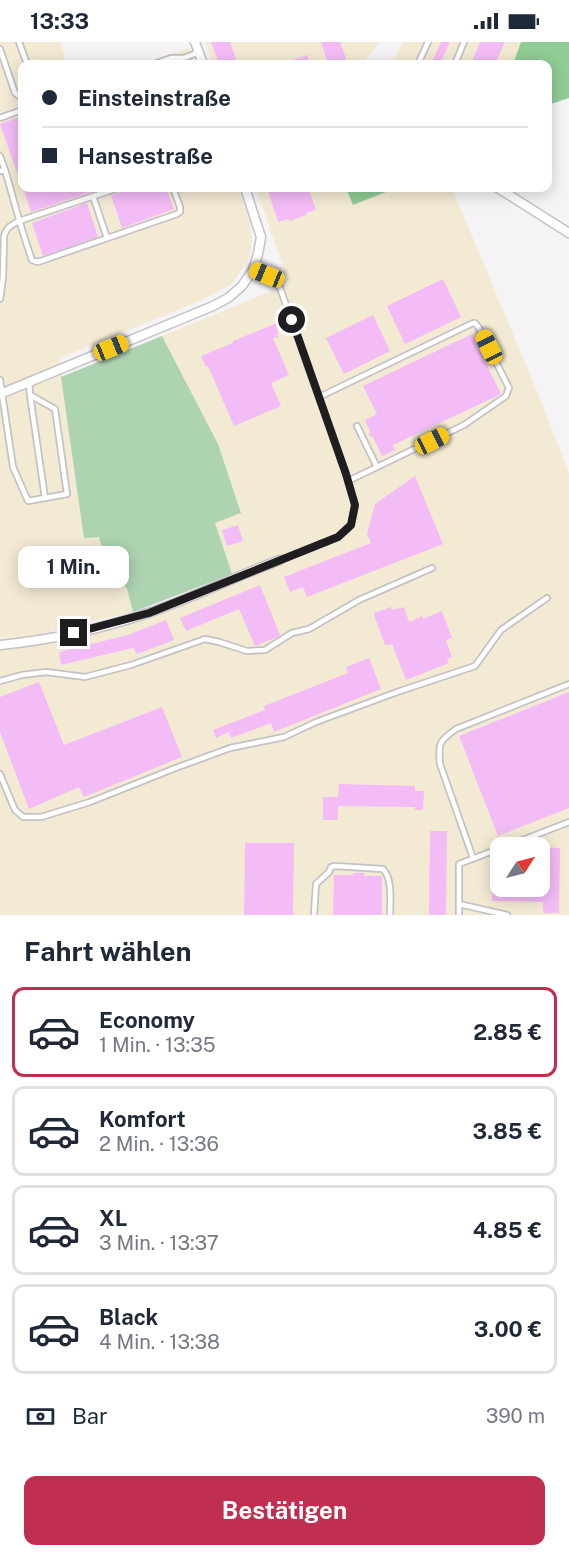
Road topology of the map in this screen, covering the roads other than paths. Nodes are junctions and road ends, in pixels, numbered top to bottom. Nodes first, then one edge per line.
1 (19, 42) edge
2 (195, 42) edge
3 (428, 42) edge
4 (464, 42) edge
5 (0, 49) edge
6 (199, 52) junction
7 (26, 60) edge
8 (165, 60) edge
9 (202, 60) edge
10 (420, 60) edge
11 (457, 60) edge
12 (18, 95) edge
13 (18, 111) edge
14 (0, 118) edge
15 (0, 156) edge
16 (2, 171) edge
17 (106, 192) edge
18 (174, 192) edge
19 (246, 192) edge
20 (504, 192) edge
21 (93, 196) junction
22 (20, 222) junction
23 (569, 232) edge
24 (107, 238) junction
25 (253, 270) junction
26 (0, 299) edge
27 (0, 380) edge
28 (29, 382) junction
29 (1, 393) edge
30 (30, 394) junction
31 (319, 397) junction
32 (357, 426) dead end
33 (376, 467) junction
34 (348, 480) junction
35 (45, 498) junction
36 (280, 560) joint
37 (432, 568) dead end
38 (547, 598) dead end
39 (0, 645) edge
40 (0, 681) edge
41 (569, 684) edge
42 (0, 774) edge
43 (568, 824) edge
44 (532, 837) edge
45 (490, 852) edge
46 (473, 858) junction
47 (459, 904) junction
48 (314, 915) edge
49 (390, 915) edge
50 (459, 915) edge
51 (507, 915) edge

1 - 7 lane
2 - 6 street
3 - 10 lane
4 - 11 lane
5 - 12 lane
6 - 8 lane
6 - 9 street
13 - 14 lane
15 - 16 lane
16 - 22 lane
17 - 21 lane
18 - 24 lane
19 - 25 street
20 - 23 street
21 - 22 lane
21 - 24 lane
22 - 24 lane
22 - 26 lane
25 - 28 street
25 - 31 lane
27 - 29 lane
28 - 29 street
28 - 30 lane
29 - 35 lane
30 - 35 lane
30 - 35 lane
31 - 33 lane
31 - 34 lane
32 - 33 lane
33 - 34 lane
34 - 36 lane
36 - 39 street
37 - 40 lane
38 - 42 lane
41 - 46 lane
43 - 44 lane
45 - 46 lane
46 - 47 lane
47 - 50 lane
47 - 51 lane
48 - 49 lane

